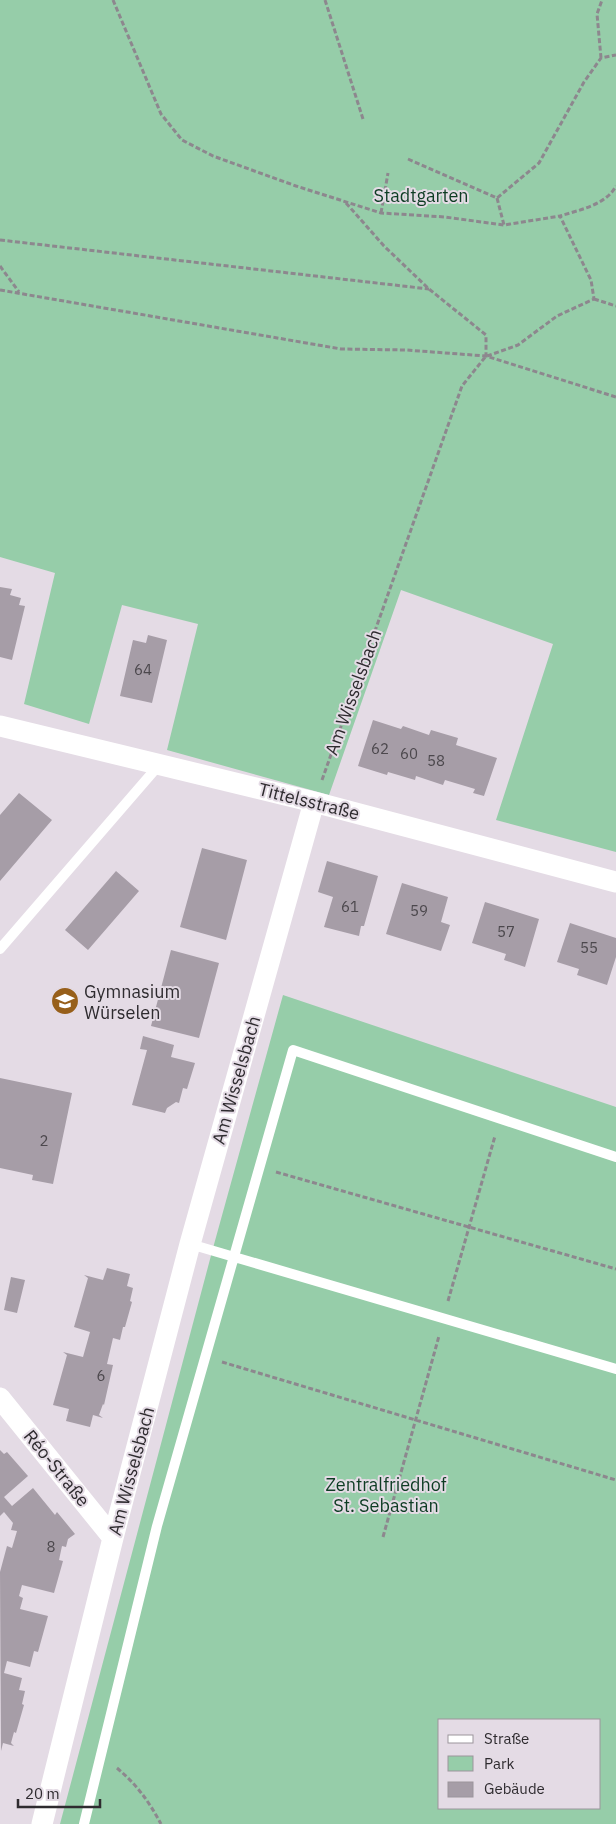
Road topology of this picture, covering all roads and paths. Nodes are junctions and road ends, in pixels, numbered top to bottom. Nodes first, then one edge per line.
1 (113, 0) edge
2 (325, 0) edge
3 (602, 0) edge
4 (616, 55) edge
5 (601, 58) junction
6 (363, 119) dead end
7 (408, 159) dead end
8 (388, 173) dead end
9 (616, 186) edge
10 (614, 193) edge
11 (497, 198) junction
12 (346, 203) junction
13 (381, 213) junction
14 (560, 216) junction
15 (504, 225) junction
16 (0, 240) edge
17 (0, 266) edge
18 (429, 289) junction
19 (0, 290) edge
20 (20, 292) junction
21 (594, 299) junction
22 (616, 306) edge
23 (486, 356) junction
24 (616, 397) edge
25 (0, 726) edge
26 (160, 764) junction
27 (314, 802) junction
28 (616, 882) edge
29 (0, 949) edge
30 (616, 1158) edge
31 (259, 1167) junction
32 (190, 1244) junction
33 (233, 1257) junction
34 (616, 1270) edge
35 (205, 1356) junction
36 (616, 1369) edge
37 (0, 1398) edge
38 (616, 1480) edge
39 (113, 1538) junction
40 (98, 1759) junction
41 (42, 1824) edge
42 (84, 1824) edge
43 (160, 1824) edge

1 - 12 path
2 - 6 path
3 - 5 path
4 - 5 path
5 - 11 path
7 - 11 path
8 - 13 path
9 - 10 path
10 - 14 path
11 - 15 path
12 - 13 path
12 - 18 path
13 - 15 path
14 - 15 path
14 - 21 path
16 - 18 path
17 - 20 path
18 - 23 path
19 - 20 path
20 - 23 path
21 - 22 path
21 - 23 path
23 - 24 path
23 - 27 path, Am Wisselsbach
25 - 26 street, Tittelsstraße
26 - 27 street, Tittelsstraße
26 - 29 lane
27 - 28 street, Tittelsstraße
27 - 32 street, Am Wisselsbach
30 - 31 lane
31 - 33 lane
31 - 34 path
32 - 33 lane
32 - 39 street, Am Wisselsbach
33 - 35 lane
33 - 36 lane
35 - 38 path
35 - 40 lane
37 - 39 street, Réo-Straße
39 - 41 street, Am Wisselsbach
40 - 42 lane
40 - 43 path

